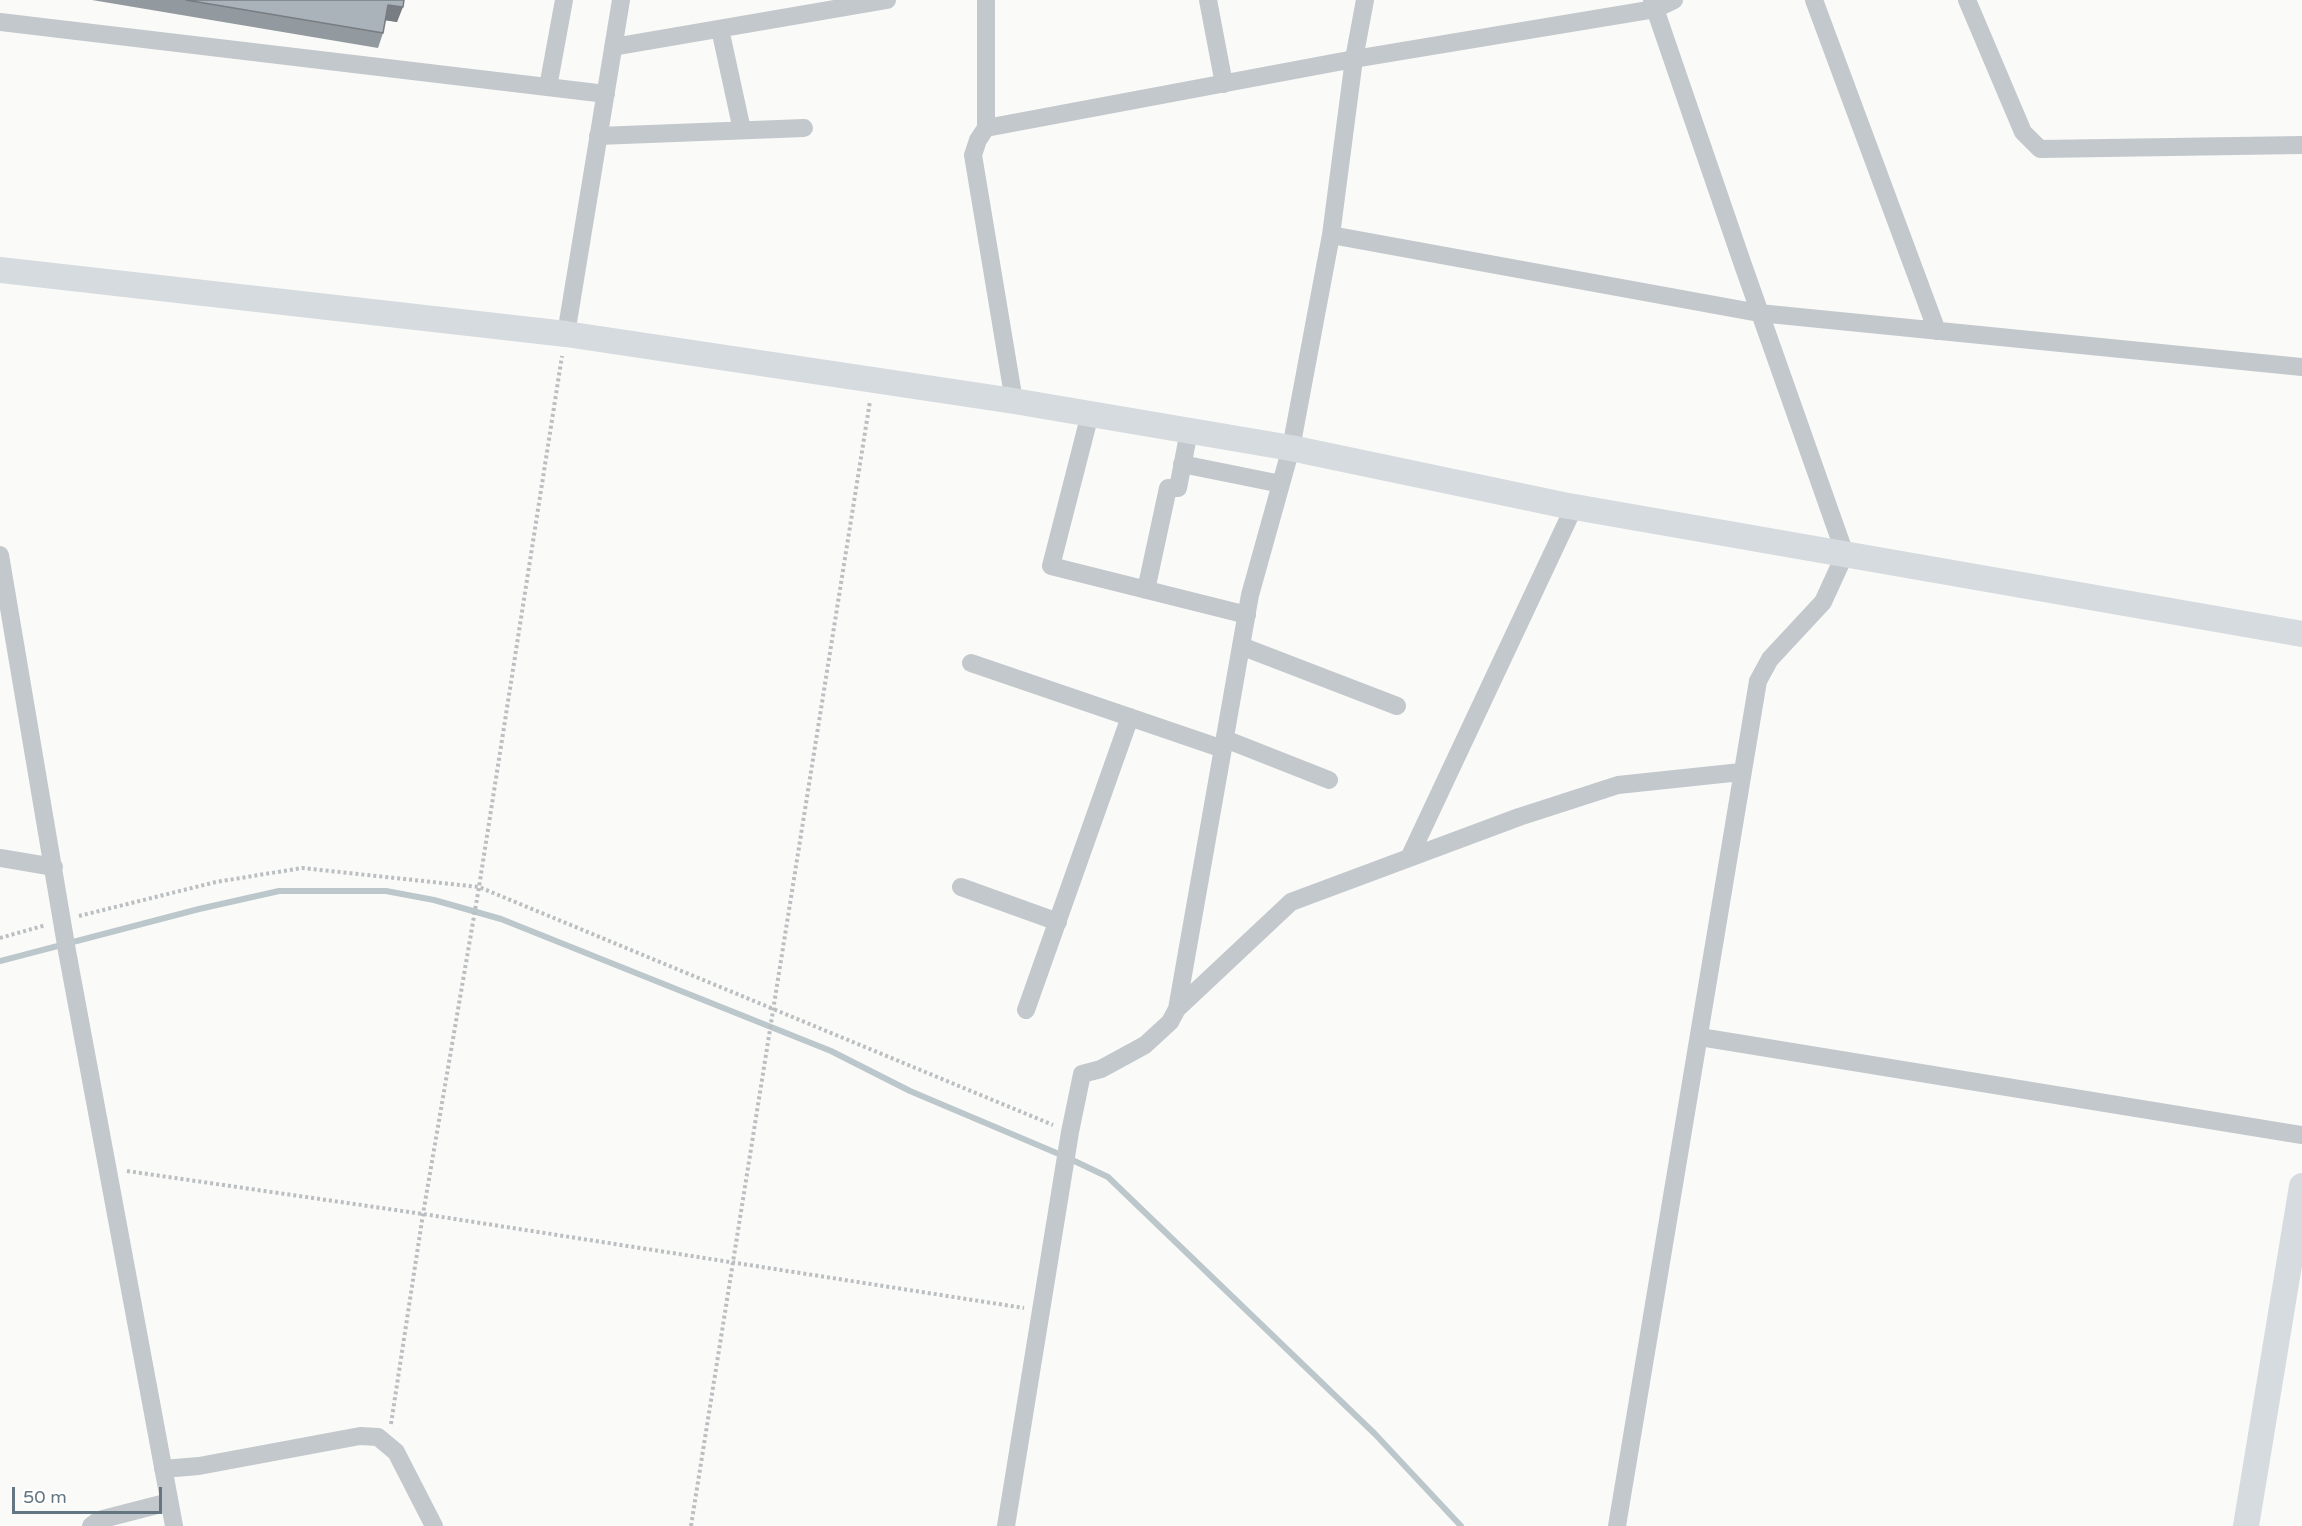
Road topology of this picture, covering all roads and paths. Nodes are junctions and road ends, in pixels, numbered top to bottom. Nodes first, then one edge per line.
1 (564, 0) edge
2 (621, 0) edge
3 (887, 0) edge
4 (986, 0) edge
5 (1208, 0) edge
6 (1365, 0) edge
7 (1674, 0) edge
8 (1814, 0) edge
9 (1967, 0) edge
10 (1654, 4) edge
11 (0, 22) edge
12 (720, 29) junction
13 (613, 47) junction
14 (1354, 59) junction
15 (1224, 84) junction
16 (548, 87) junction
17 (606, 94) junction
18 (804, 128) dead end
19 (986, 128) junction
20 (742, 130) junction
21 (598, 136) junction
22 (2302, 145) edge
23 (1331, 235) junction
24 (0, 270) edge
25 (1760, 313) junction
26 (1937, 331) junction
27 (566, 334) junction
28 (2302, 367) edge
29 (873, 380) junction
30 (1014, 401) junction
31 (1090, 414) junction
32 (1189, 431) junction
33 (1291, 448) junction
34 (1182, 464) junction
35 (1281, 484) junction
36 (1574, 507) junction
37 (1845, 554) junction
38 (0, 555) edge
39 (1146, 590) junction
40 (1247, 615) junction
41 (2302, 634) edge
42 (1241, 646) junction
43 (971, 663) dead end
44 (1397, 706) dead end
45 (1130, 717) junction
46 (1224, 744) junction
47 (1741, 772) junction
48 (1329, 780) dead end
49 (0, 858) edge
50 (1409, 858) junction
51 (54, 867) junction
52 (478, 887) junction
53 (961, 887) dead end
54 (62, 920) junction
55 (1058, 922) junction
56 (0, 938) edge
57 (773, 1009) junction
58 (1177, 1009) junction
59 (1026, 1010) dead end
60 (1700, 1037) junction
61 (1070, 1132) junction
62 (2302, 1136) edge
63 (108, 1169) junction
64 (2302, 1186) edge
65 (423, 1214) junction
66 (734, 1262) junction
67 (1042, 1310) junction
68 (388, 1445) junction
69 (163, 1469) junction
70 (169, 1502) junction
71 (91, 1526) edge
72 (174, 1526) edge
73 (434, 1526) edge
74 (691, 1526) edge
75 (1006, 1526) edge
76 (1617, 1526) edge
77 (2246, 1526) edge

1 - 16 street
2 - 13 street
3 - 12 street
4 - 19 street
5 - 15 street
6 - 14 street
7 - 10 street
8 - 26 street
9 - 22 street
10 - 14 street
10 - 25 street
11 - 16 street
12 - 13 street
12 - 20 street
13 - 17 street
14 - 15 street
14 - 23 street
15 - 19 street
16 - 17 street
17 - 21 street
18 - 20 street
19 - 30 street
20 - 21 street
21 - 27 street
23 - 25 street
23 - 33 street
24 - 27 street
25 - 26 street
25 - 37 street
26 - 28 street
27 - 29 street
27 - 52 path
29 - 30 street
29 - 57 path
30 - 31 street
31 - 32 street
31 - 39 street
32 - 33 street
32 - 34 street
33 - 35 street
33 - 36 street
34 - 35 street
34 - 39 street
35 - 40 street
36 - 37 street
36 - 50 street
37 - 41 street
37 - 47 street
38 - 51 street
39 - 40 street
40 - 42 street
42 - 44 street
42 - 46 street
43 - 45 street
45 - 46 street
45 - 55 street
46 - 48 street
46 - 58 street
47 - 50 street
47 - 60 street
49 - 51 street
50 - 58 street
51 - 54 street
52 - 54 path
52 - 57 path
52 - 65 path
53 - 55 street
54 - 56 path
54 - 63 street
55 - 59 street
57 - 61 path
57 - 66 path
58 - 61 street
60 - 62 street
60 - 76 street
61 - 67 street
63 - 65 path
63 - 69 street
64 - 77 street
65 - 66 path
65 - 68 path
66 - 67 path
66 - 74 path
67 - 75 street
68 - 69 street
68 - 73 street
69 - 70 street
70 - 71 street
70 - 72 street

